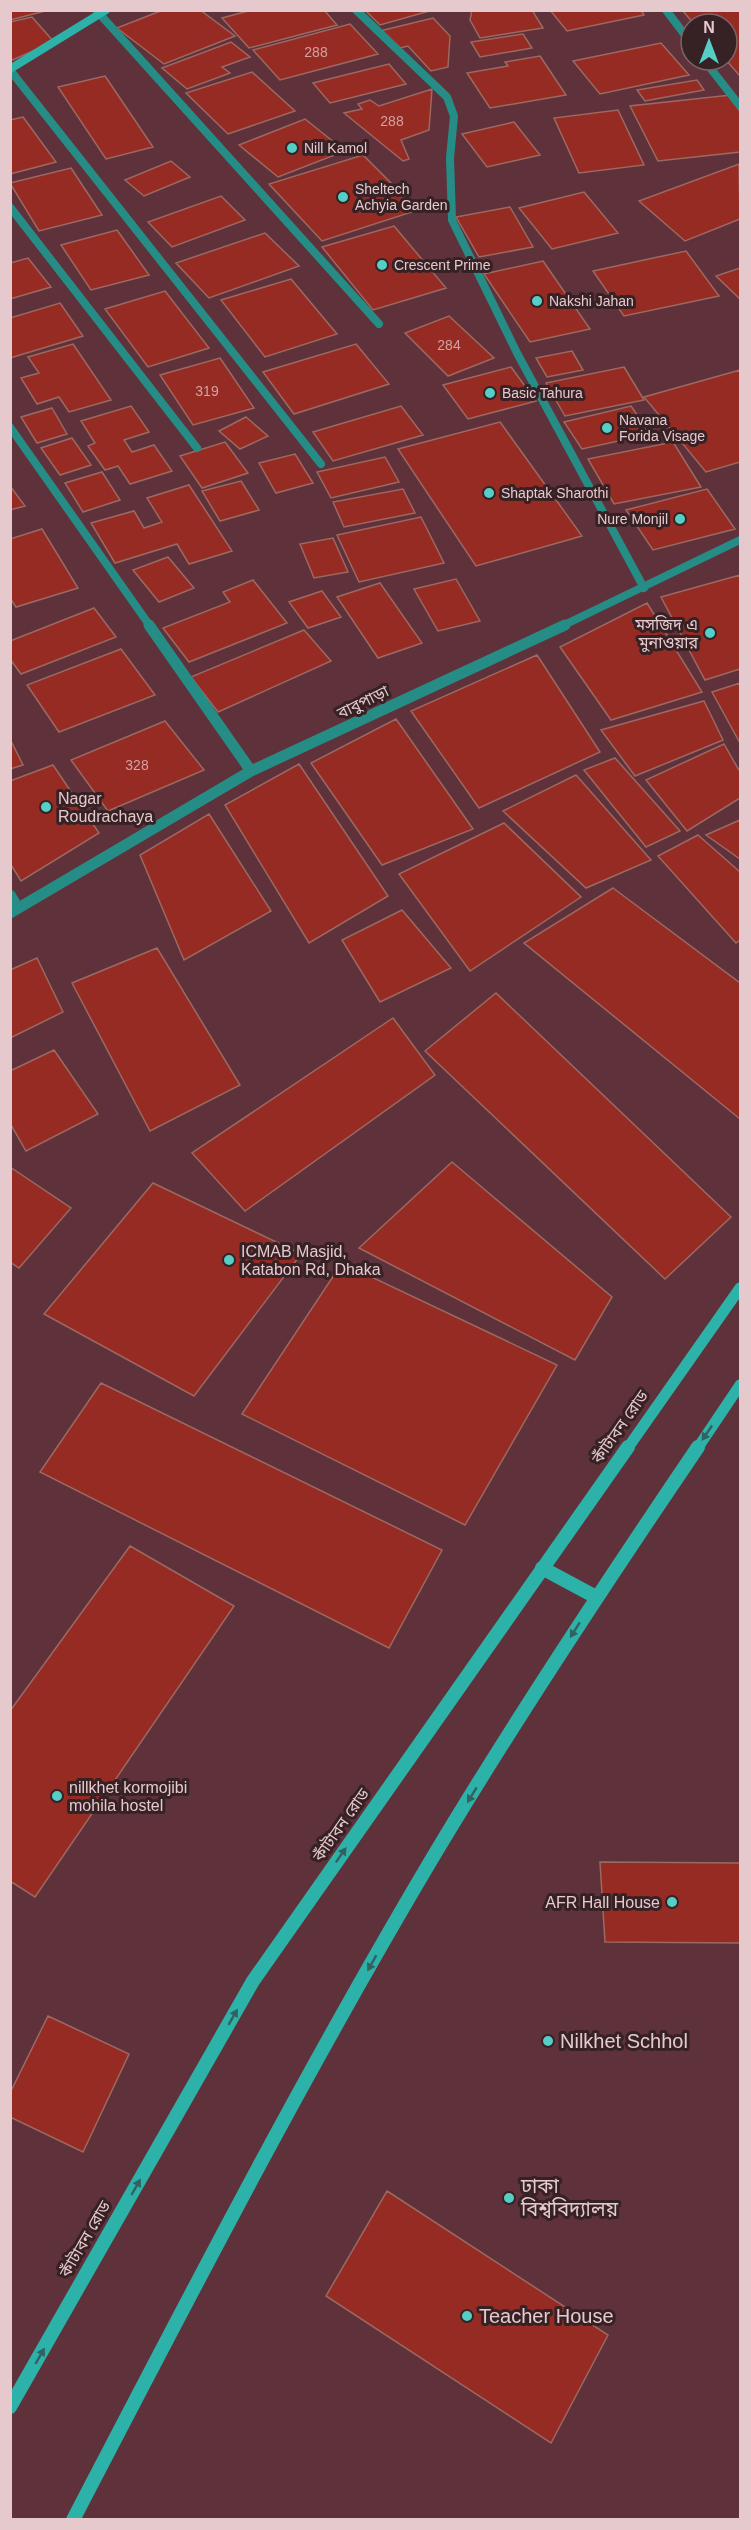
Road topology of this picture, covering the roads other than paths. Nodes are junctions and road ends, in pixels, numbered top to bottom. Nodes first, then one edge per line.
1 (356, 10) edge
2 (666, 10) edge
3 (101, 12) edge
4 (679, 27) edge
5 (10, 69) edge
6 (714, 72) edge
7 (741, 106) edge
8 (10, 207) edge
9 (379, 324) dead end
10 (10, 427) edge
11 (197, 448) dead end
12 (321, 464) dead end
13 (741, 540) edge
14 (644, 588) junction
15 (251, 771) junction
16 (10, 895) edge
17 (14, 910) edge
18 (741, 1288) edge
19 (741, 1385) edge
20 (542, 1568) junction
21 (596, 1597) junction
22 (10, 2407) edge
23 (73, 2520) edge

1 - 14 street
2 - 4 street
3 - 5 main road
3 - 9 street
5 - 12 street
6 - 7 street
8 - 11 street
10 - 15 street
13 - 14 street, বাবুপাড়া
14 - 15 street, বাবুপাড়া
15 - 17 street, বাবুপাড়া
16 - 17 street
18 - 20 main road, কাঁটাবন রোড
19 -> 21 main road
20 - 21 main road
22 -> 20 main road, কাঁটাবন রোড
21 -> 23 main road

